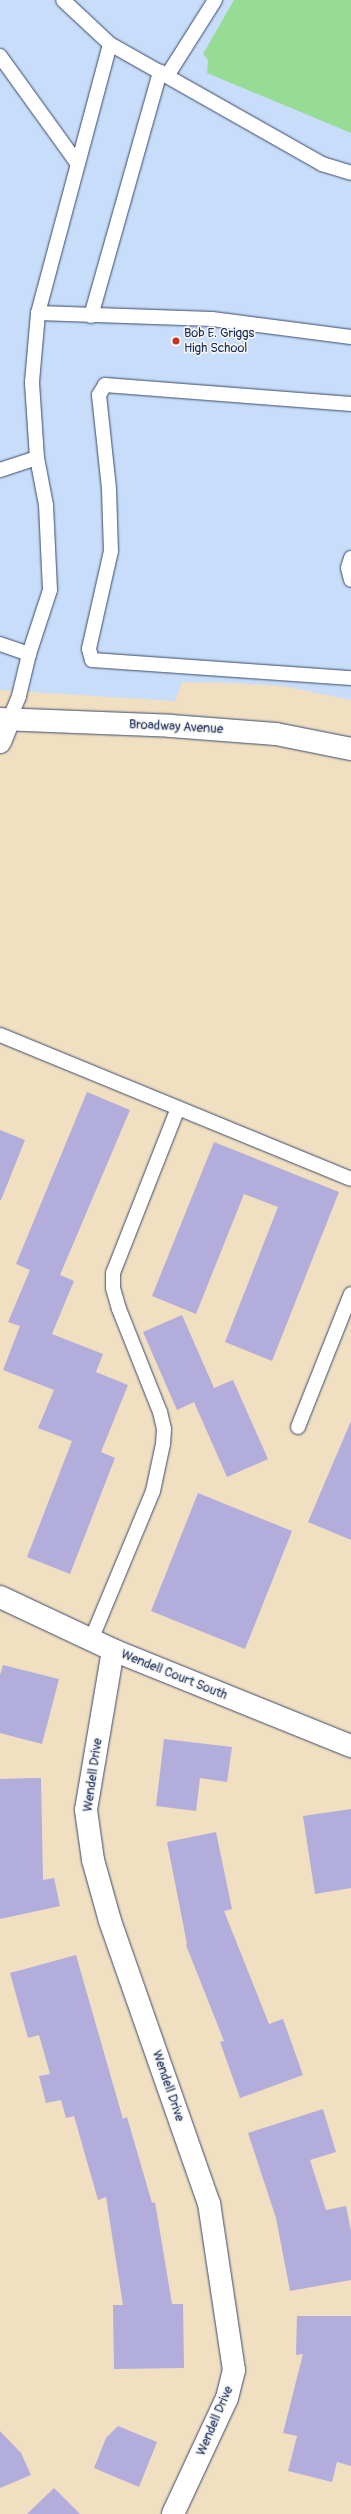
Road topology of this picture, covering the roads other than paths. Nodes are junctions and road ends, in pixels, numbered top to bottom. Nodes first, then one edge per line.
1 (63, 0) edge
2 (215, 0) edge
3 (110, 44) junction
4 (0, 56) edge
5 (164, 74) junction
6 (78, 164) junction
7 (351, 173) edge
8 (38, 313) junction
9 (91, 316) junction
10 (351, 337) edge
11 (351, 404) edge
12 (37, 458) junction
13 (0, 470) edge
14 (351, 558) edge
15 (351, 580) edge
16 (0, 644) edge
17 (29, 654) junction
18 (351, 678) edge
19 (4, 720) edge
20 (0, 742) edge
21 (351, 749) edge
22 (0, 1035) edge
23 (178, 1108) junction
24 (351, 1179) edge
25 (351, 1294) edge
26 (298, 1427) dead end
27 (0, 1597) edge
28 (91, 1640) junction
29 (113, 1650) junction
30 (351, 1746) edge
31 (173, 2514) edge

1 - 3 lane
2 - 5 lane
3 - 5 lane
3 - 6 lane
4 - 6 lane
5 - 7 lane
5 - 9 lane
6 - 8 lane
8 - 9 lane
8 - 12 lane
9 - 10 lane
11 - 18 lane
12 - 13 lane
12 - 17 lane
14 - 15 lane
16 - 17 lane
17 - 19 lane
19 - 20 street
19 - 21 street, Broadway Avenue
22 - 23 lane
23 - 24 lane
23 - 28 lane
25 - 26 lane
27 - 28 street, Wendell Court South
28 - 29 street, Wendell Court South
29 - 30 street, Wendell Court South
29 - 31 street, Wendell Drive

